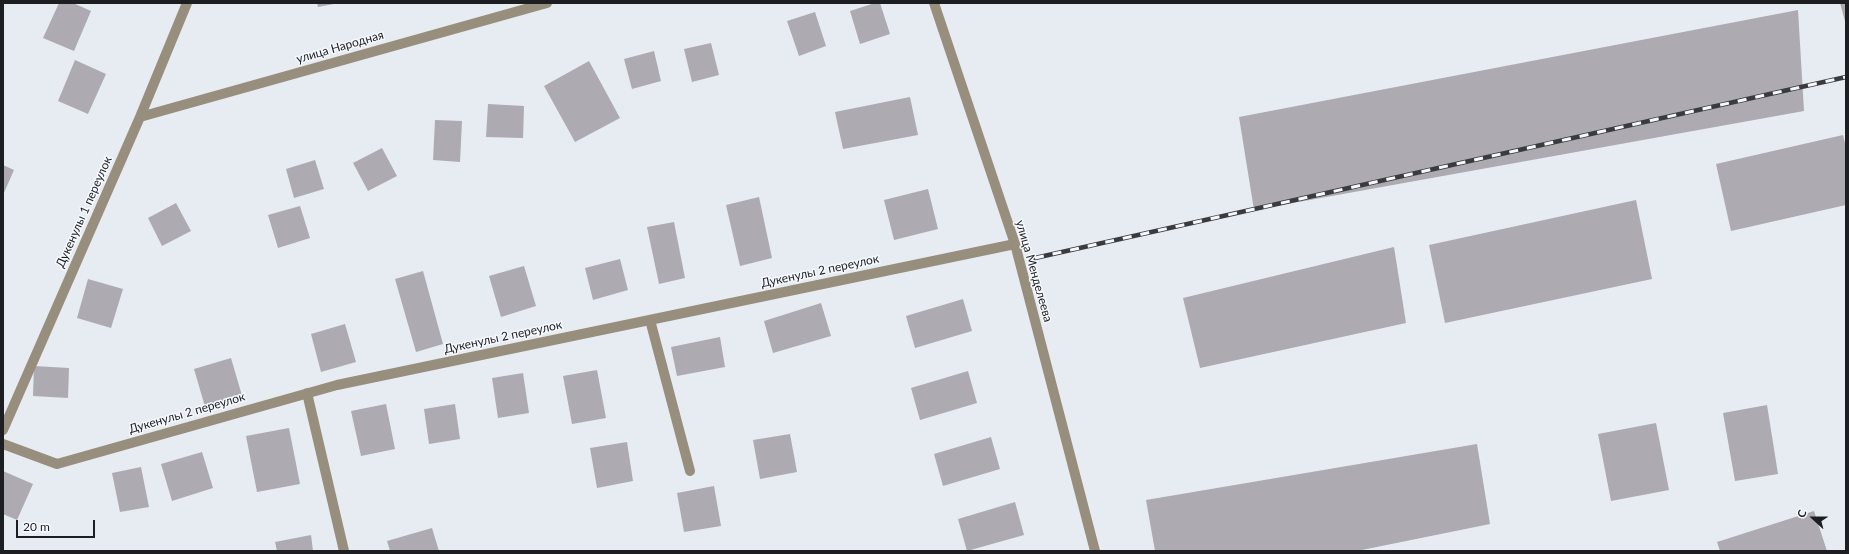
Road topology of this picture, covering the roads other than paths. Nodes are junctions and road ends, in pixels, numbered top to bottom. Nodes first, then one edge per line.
1 (187, 3) edge
2 (547, 3) edge
3 (934, 3) edge
4 (140, 117) junction
5 (1015, 244) junction
6 (650, 320) junction
7 (307, 393) junction
8 (3, 430) edge
9 (3, 444) edge
10 (690, 471) dead end
11 (344, 551) edge
12 (1095, 551) edge

1 - 4 street, Дукенулы 1 переулок
2 - 4 street, улица Народная
3 - 5 street, улица Менделеева
4 - 8 street, Дукенулы 1 переулок
5 - 6 street, Дукенулы 2 переулок
5 - 12 street, улица Менделеева
6 - 7 street, Дукенулы 2 переулок
6 - 10 street
7 - 9 street, Дукенулы 2 переулок
7 - 11 street

